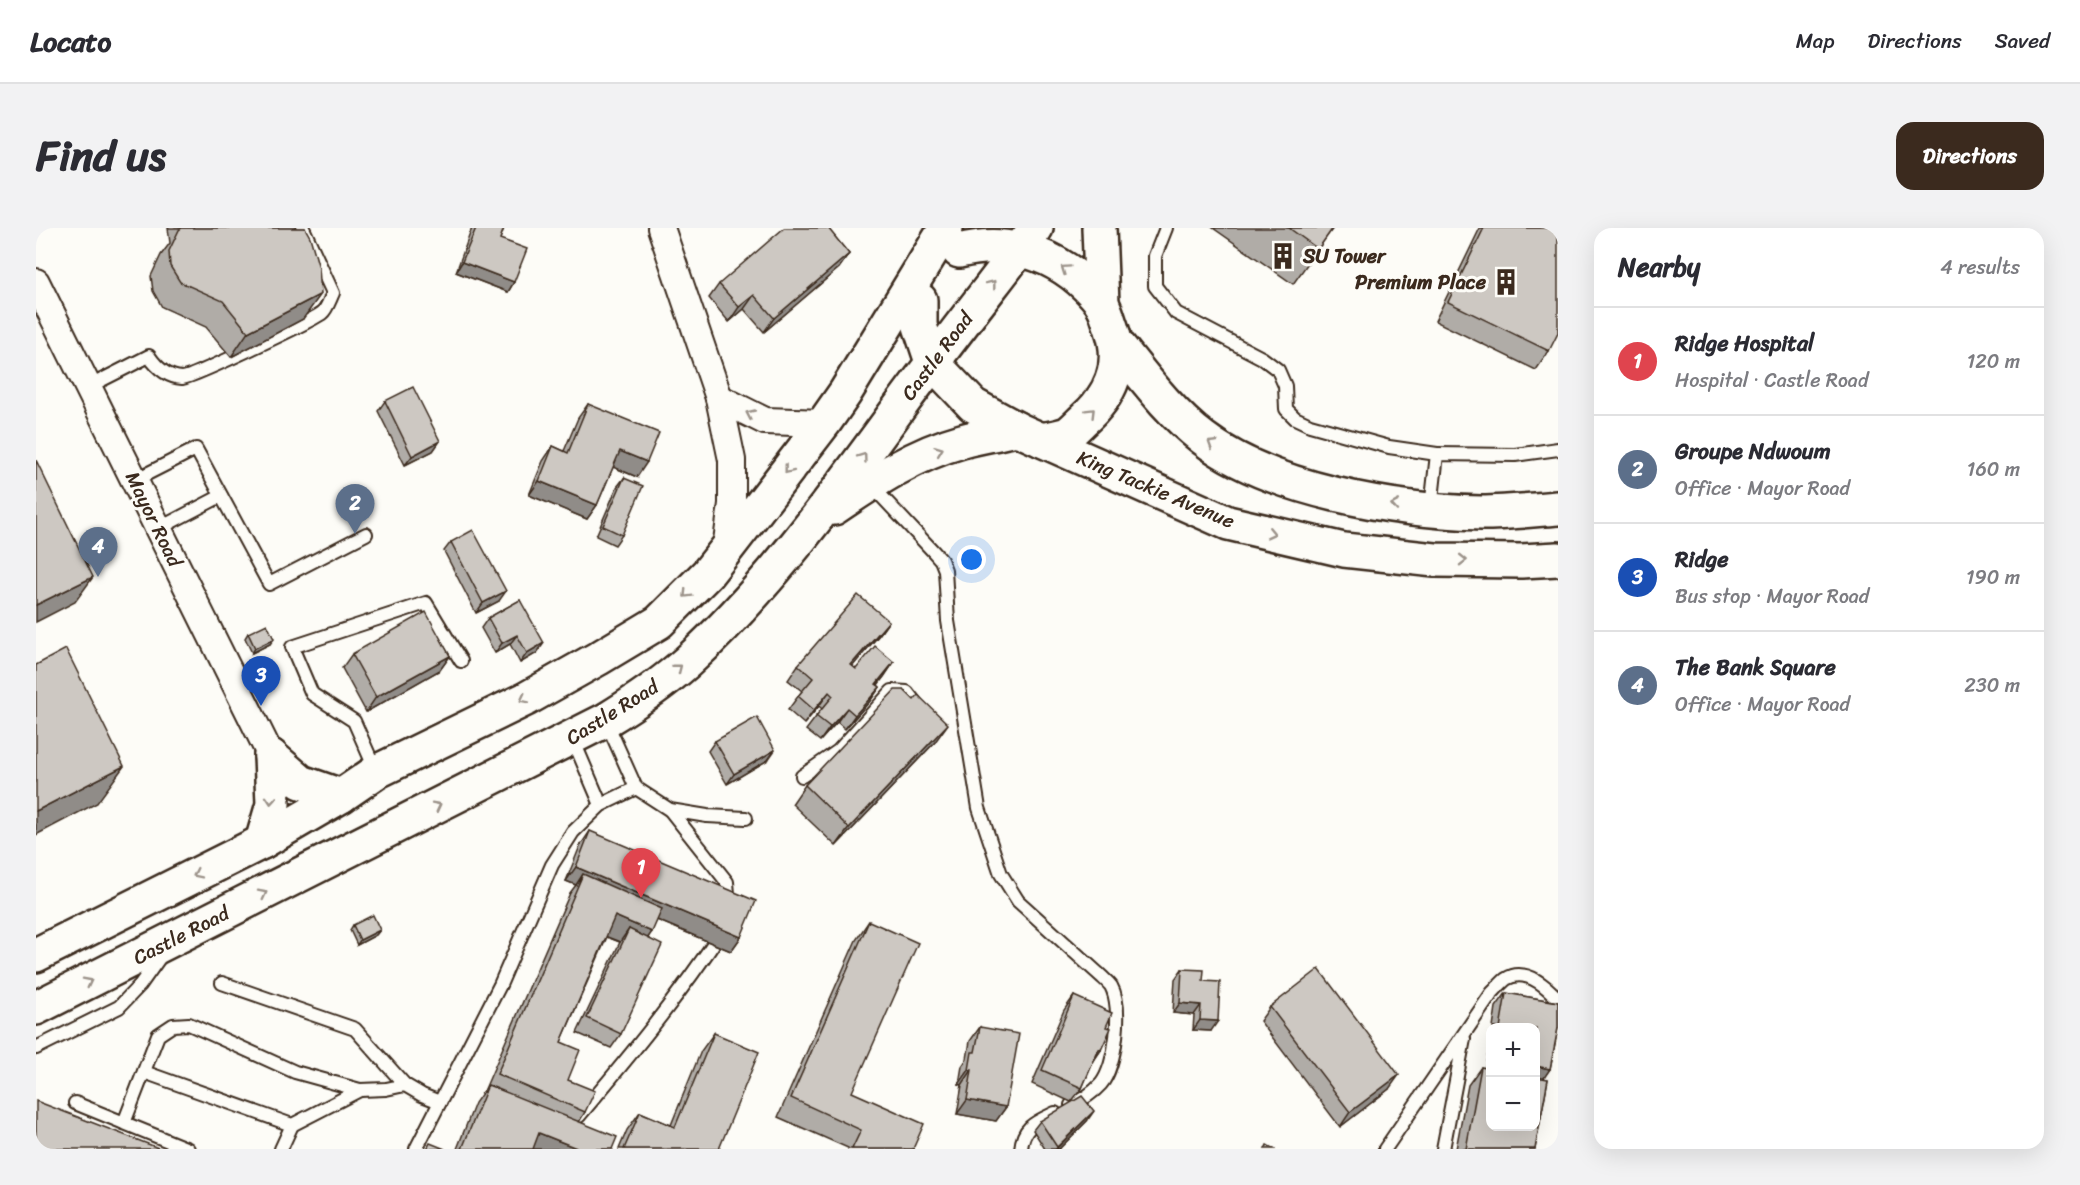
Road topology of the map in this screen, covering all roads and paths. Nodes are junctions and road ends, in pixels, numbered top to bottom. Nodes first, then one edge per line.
1 (303, 228) edge
2 (662, 228) edge
3 (1099, 228) edge
4 (1166, 228) edge
5 (961, 236) edge
6 (1027, 239) edge
7 (37, 287) edge
8 (920, 300) junction
9 (1102, 304) junction
10 (1117, 344) junction
11 (932, 362) junction
12 (88, 387) junction
13 (845, 393) junction
14 (719, 398) junction
15 (824, 423) junction
16 (1029, 435) junction
17 (1558, 449) edge
18 (1437, 454) junction
19 (135, 480) junction
20 (870, 484) junction
21 (221, 496) junction
22 (1558, 508) edge
23 (1431, 509) junction
24 (816, 521) junction
25 (158, 529) junction
26 (366, 534) dead end
27 (726, 550) junction
28 (1558, 559) edge
29 (461, 661) dead end
30 (921, 710) edge
31 (606, 720) junction
32 (572, 737) junction
33 (271, 756) junction
34 (376, 772) junction
35 (802, 776) dead end
36 (636, 788) junction
37 (341, 796) junction
38 (602, 805) junction
39 (670, 810) junction
40 (746, 818) dead end
41 (262, 842) junction
42 (173, 939) junction
43 (36, 955) edge
44 (222, 983) dead end
45 (1558, 999) edge
46 (36, 1008) edge
47 (1465, 1032) junction
48 (36, 1048) edge
49 (144, 1072) junction
50 (405, 1084) junction
51 (360, 1090) junction
52 (440, 1102) junction
53 (75, 1103) dead end
54 (570, 1122) edge
55 (124, 1123) junction
56 (292, 1125) junction
57 (188, 1149) edge
58 (281, 1149) edge
59 (416, 1149) edge
60 (1021, 1149) edge
61 (1385, 1149) edge
62 (1443, 1149) edge

1 - 12 lane
2 - 14 street
3 - 9 main road
4 - 18 lane
5 - 6 main road
5 - 8 main road
5 - 13 main road
9 -> 6 main road
11 -> 6 main road, Castle Road
7 - 12 street, Mayor Road
8 - 11 main road
8 - 13 main road
9 - 10 main road
16 -> 10 main road
23 -> 10 main road
11 - 16 main road
24 -> 11 main road, Castle Road
12 - 19 street, Mayor Road
13 - 15 main road
15 -> 14 street
14 - 27 street
15 -> 27 main road
20 -> 16 main road
16 -> 28 main road, King Tackie Avenue
17 - 18 lane
18 - 23 lane
19 - 21 lane
19 - 25 street, Mayor Road
20 - 24 main road
20 - 60 lane
21 - 25 lane
21 - 26 lane
22 - 23 main road
31 -> 24 main road, Castle Road
25 - 33 street, Mayor Road
27 -> 34 main road
29 - 34 lane
30 - 35 lane
31 - 32 main road, Castle Road
31 - 36 lane
32 - 38 lane
42 -> 32 main road, Castle Road
33 - 37 main road
33 -> 41 main road
34 - 37 main road
36 - 38 lane
36 - 39 lane
37 - 41 main road
38 - 52 lane
39 - 40 lane
39 - 54 lane
41 -> 43 main road
46 -> 42 main road, Castle Road
42 - 48 lane
44 - 50 lane
45 - 47 lane
47 - 61 lane
47 - 62 lane
49 - 51 lane
49 - 55 lane
49 - 56 lane
50 - 51 lane
50 - 52 lane
51 - 56 lane
52 - 59 lane
53 - 55 lane
55 - 57 lane
56 - 58 lane

